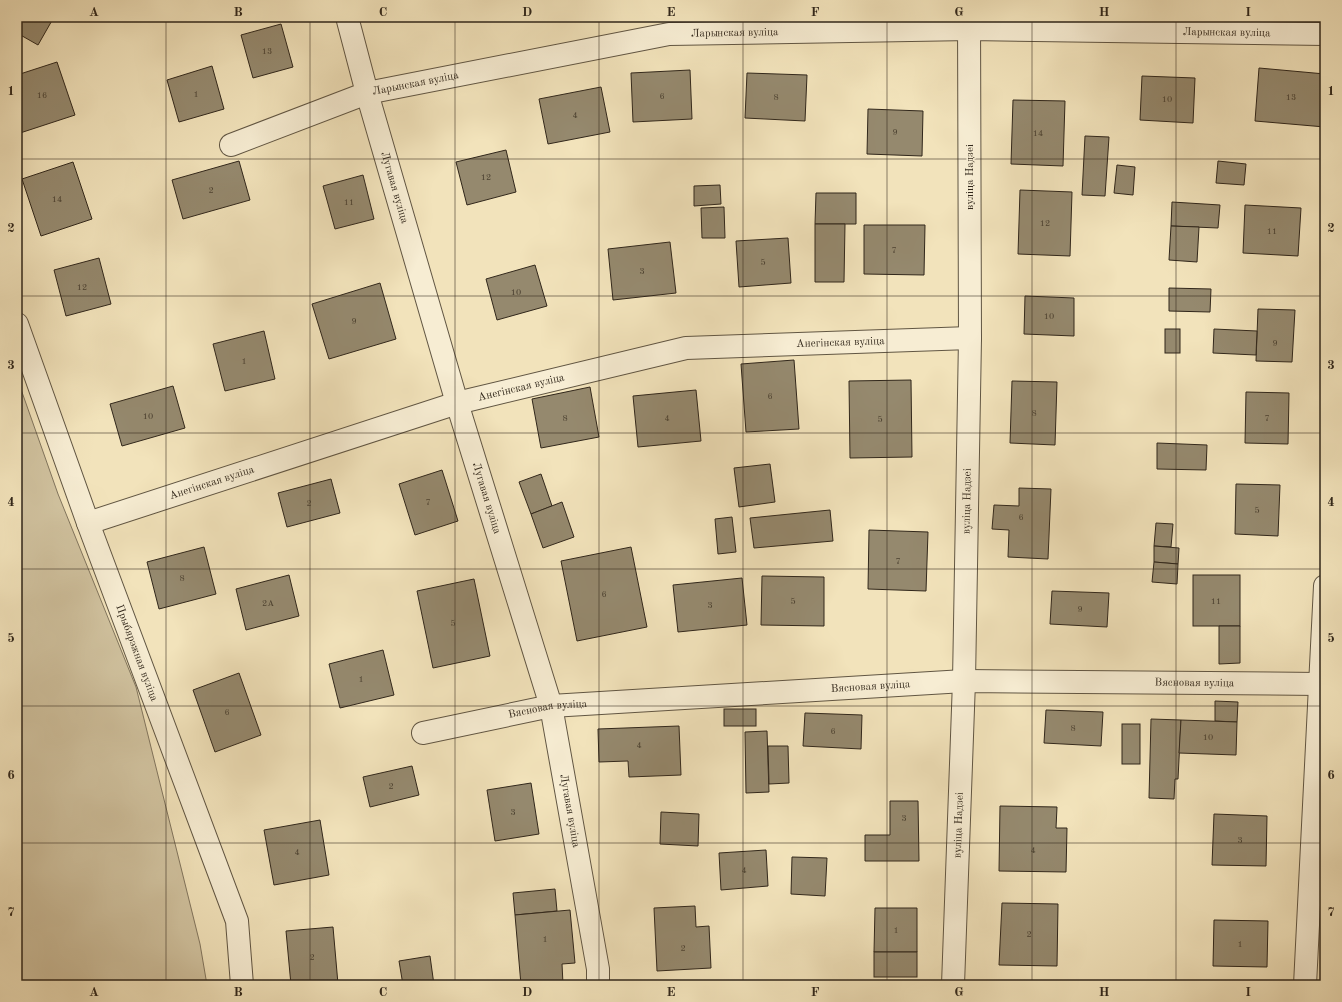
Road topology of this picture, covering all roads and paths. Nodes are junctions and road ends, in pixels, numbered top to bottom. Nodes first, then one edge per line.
1 (347, 17) edge
2 (969, 23) edge
3 (1325, 34) edge
4 (367, 94) junction
5 (231, 145) dead end
6 (17, 324) edge
7 (970, 338) junction
8 (457, 403) junction
9 (88, 523) junction
10 (1325, 586) edge
11 (964, 681) junction
12 (1321, 684) junction
13 (551, 706) junction
14 (423, 733) dead end
15 (242, 985) edge
16 (598, 985) edge
17 (954, 985) edge
18 (1305, 985) edge

1 - 4 street, Лугавая вуліца
2 - 3 street, Ларынская вуліца
2 - 4 street, Ларынская вуліца
2 - 7 street, вуліца Надзеі
4 - 5 street, Ларынская вуліца
4 - 8 street, Лугавая вуліца
6 - 9 street, Прыбярэжная вуліца
7 - 8 street, Анегінская вуліца
7 - 11 street, вуліца Надзеі
8 - 9 street, Анегінская вуліца
8 - 13 street, Лугавая вуліца
9 - 15 street, Прыбярэжная вуліца
10 - 12 street
11 - 12 street, Вясновая вуліца
11 - 13 street, Вясновая вуліца
11 - 17 street, вуліца Надзеі
12 - 18 street
13 - 14 street, Вясновая вуліца
13 - 16 street, Лугавая вуліца

